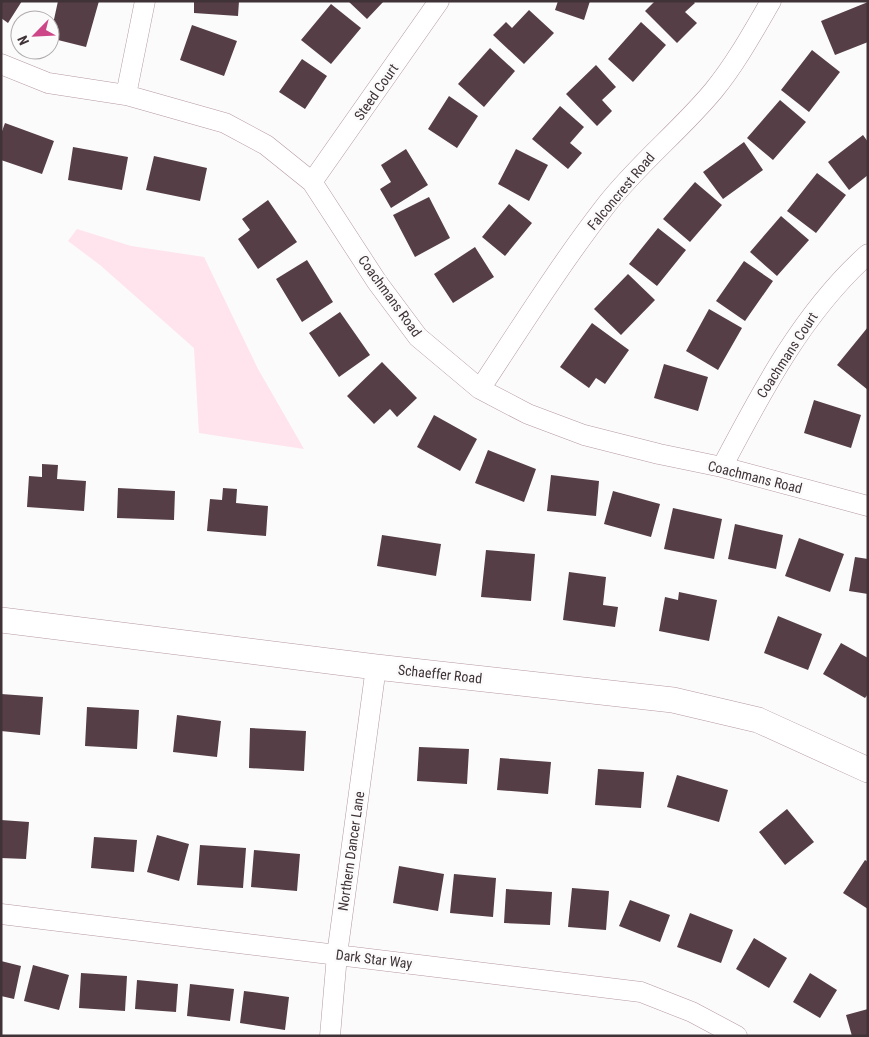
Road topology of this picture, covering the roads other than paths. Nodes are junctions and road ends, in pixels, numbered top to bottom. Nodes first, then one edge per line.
1 (145, 1) edge
2 (439, 1) edge
3 (771, 1) edge
4 (1, 64) edge
5 (126, 94) junction
6 (312, 182) junction
7 (868, 254) edge
8 (480, 389) junction
9 (722, 467) junction
10 (868, 506) edge
11 (1, 620) edge
12 (376, 667) junction
13 (868, 770) edge
14 (1, 914) edge
15 (337, 954) junction
16 (330, 1036) edge
17 (737, 1036) edge

1 - 5 street
2 - 6 street, Steed Court
3 - 8 street, Falconcrest Road
4 - 5 street, Coachmans Road
5 - 6 street, Coachmans Road
6 - 8 street, Coachmans Road
7 - 9 street, Coachmans Court
8 - 9 street, Coachmans Road
9 - 10 street, Coachmans Road
11 - 12 street, Schaeffer Road
12 - 13 street, Schaeffer Road
12 - 15 street, Northern Dancer Lane
14 - 15 street, Dark Star Way
15 - 16 street, Northern Dancer Lane
15 - 17 street, Dark Star Way

